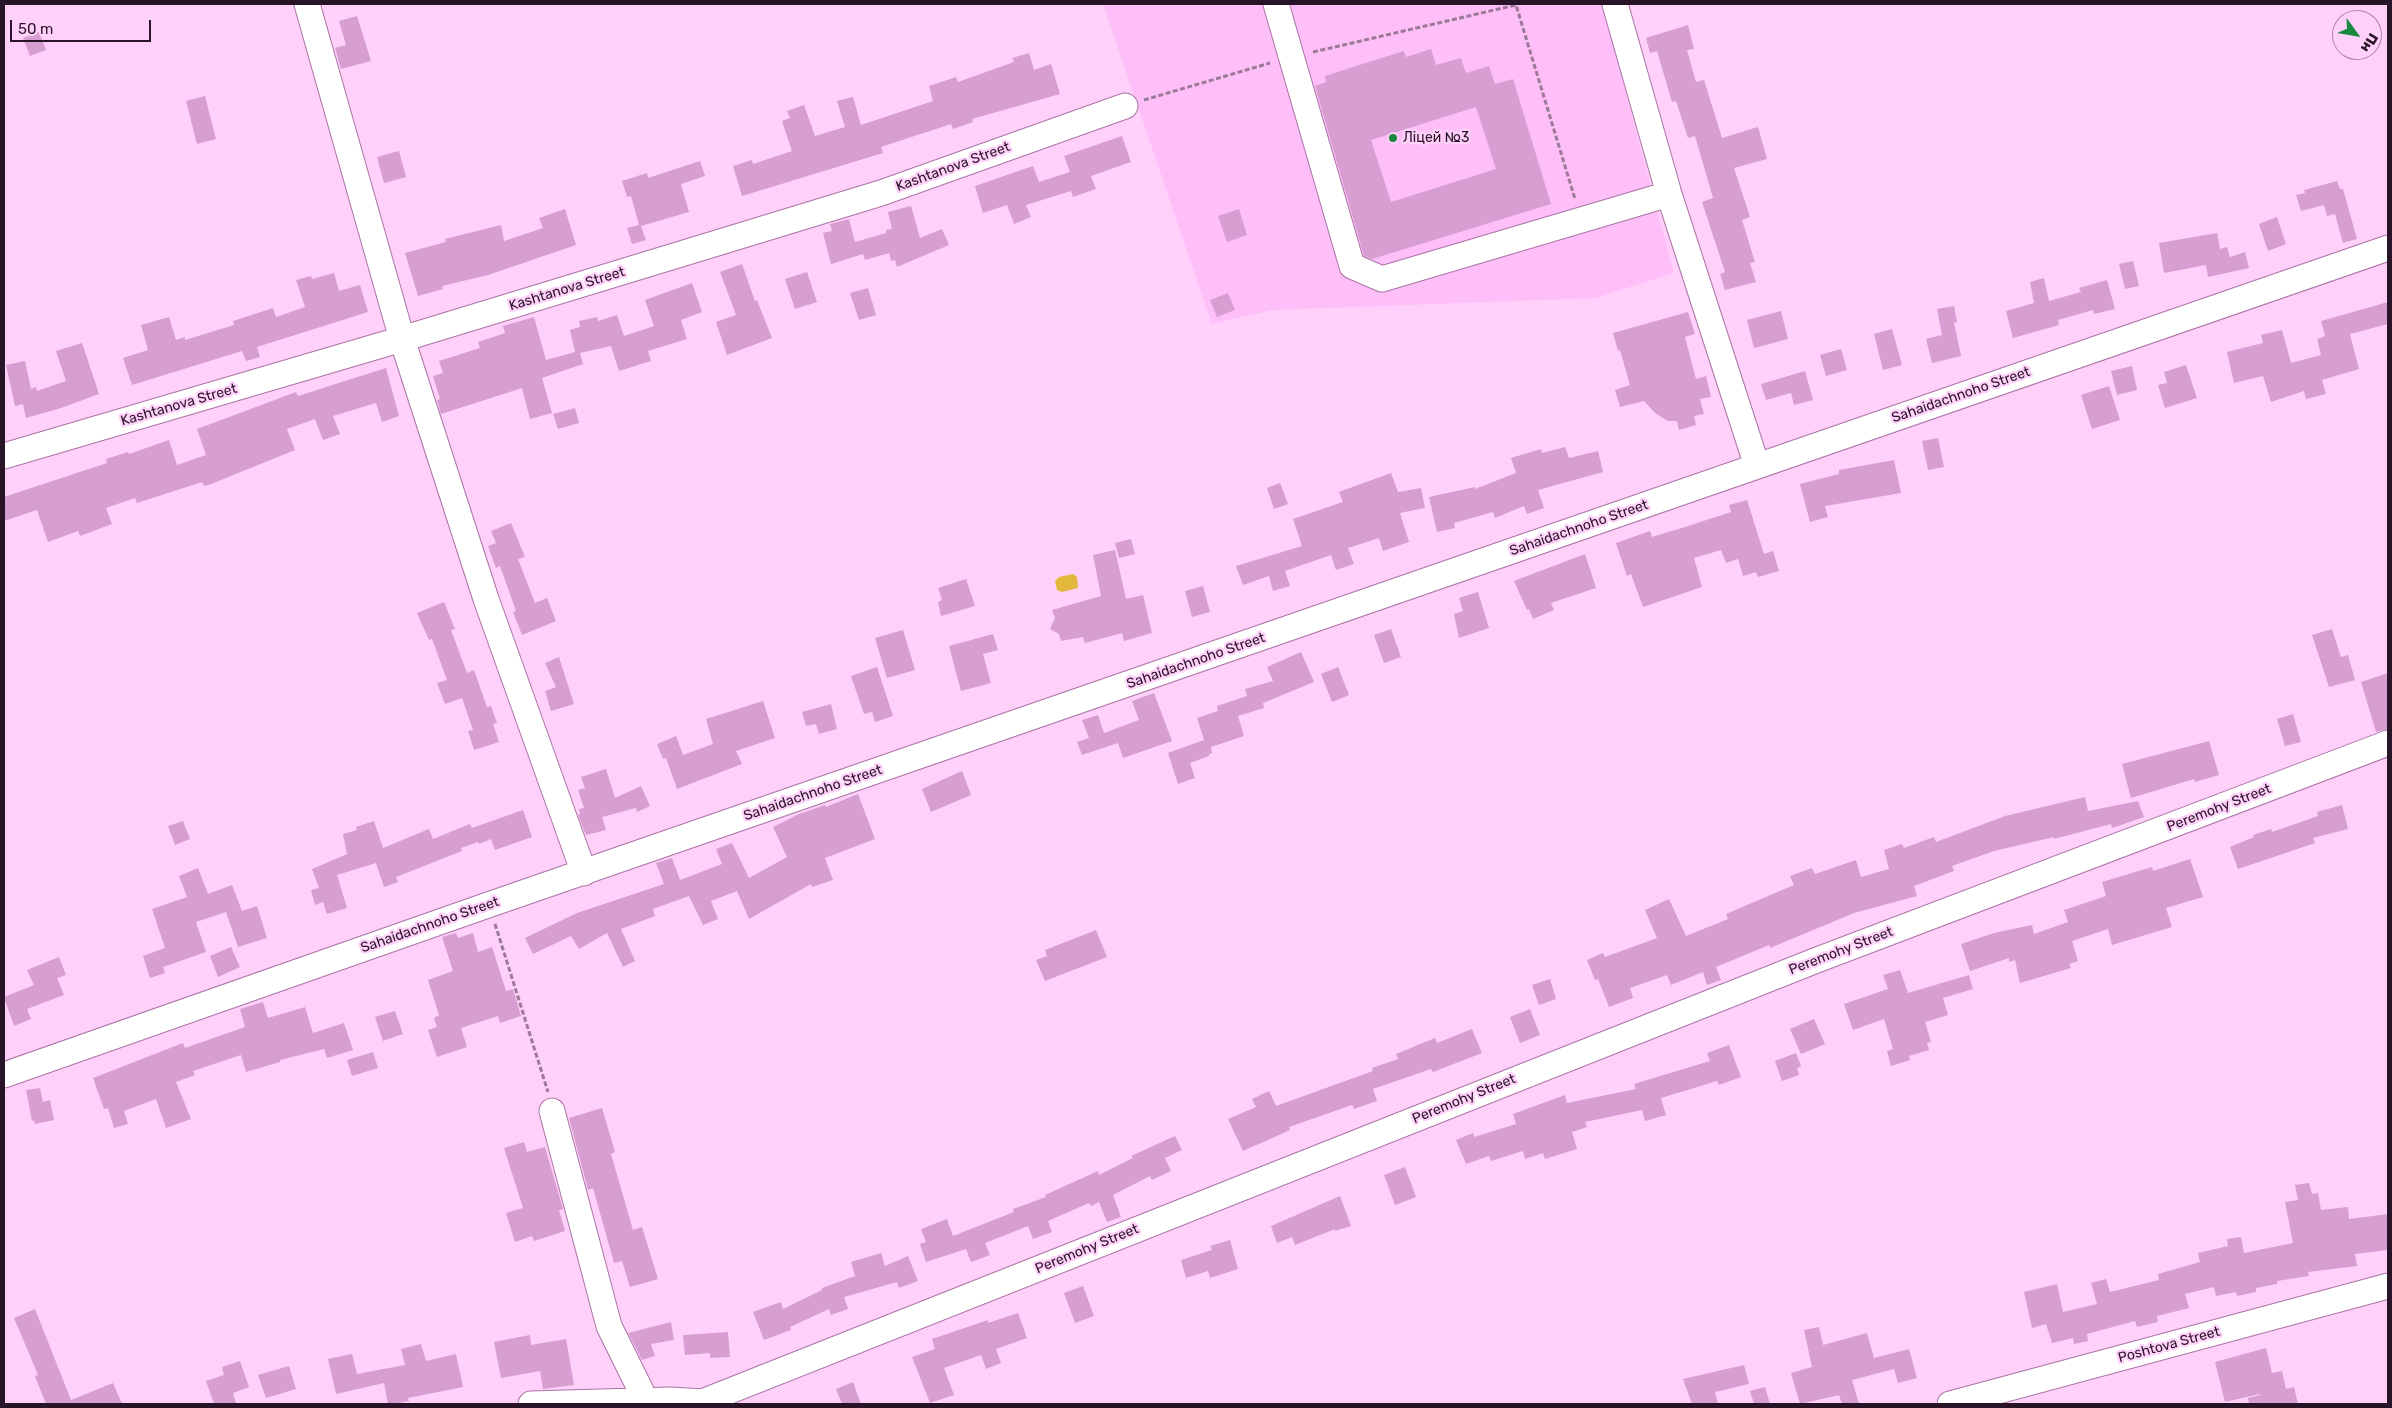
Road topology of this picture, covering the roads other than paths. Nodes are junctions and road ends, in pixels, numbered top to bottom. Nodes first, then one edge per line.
1 (307, 4) edge
2 (1276, 4) edge
3 (1615, 4) edge
4 (1125, 106) road end
5 (1670, 194) junction
6 (2388, 248) edge
7 (402, 338) junction
8 (4, 456) edge
9 (1757, 466) junction
10 (2388, 744) edge
11 (584, 873) junction
12 (4, 1075) edge
13 (552, 1111) road end
14 (2388, 1286) edge
15 (646, 1401) junction
16 (702, 1403) edge
17 (532, 1404) edge
18 (1950, 1404) edge

1 - 7 street
2 - 5 street
3 - 5 street
4 - 7 street, Kashtanova Street
5 - 9 street
6 - 9 street, Sahaidachnoho Street
7 - 8 street, Kashtanova Street
7 - 11 street
9 - 11 street, Sahaidachnoho Street
10 - 16 street, Peremohy Street
11 - 12 street, Sahaidachnoho Street
13 - 15 street
14 - 18 street, Poshtova Street
15 - 16 street, Peremohy Street
15 - 17 street, Peremohy Street

